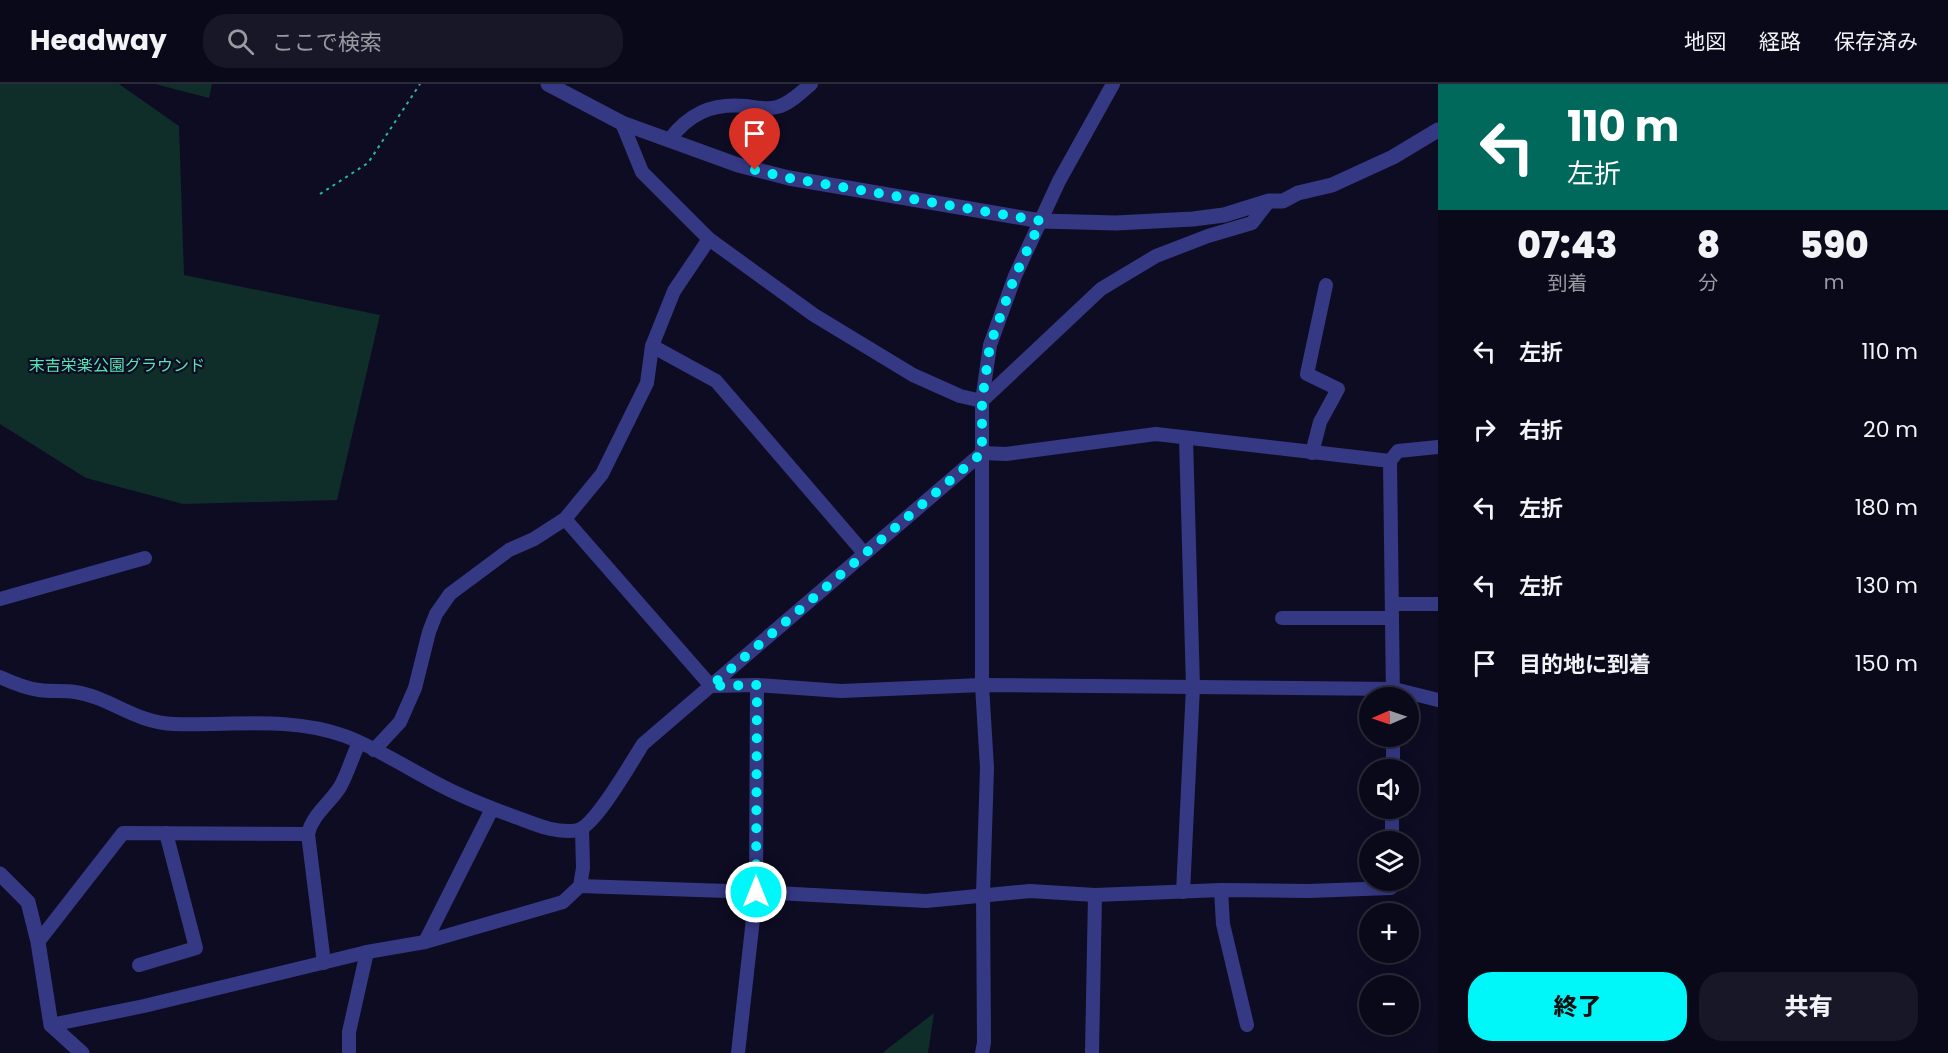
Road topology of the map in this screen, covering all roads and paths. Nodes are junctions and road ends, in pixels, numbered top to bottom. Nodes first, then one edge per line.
1 (420, 84) edge
2 (548, 84) edge
3 (811, 84) edge
4 (1113, 84) edge
5 (622, 123) junction
6 (1438, 130) edge
7 (669, 140) junction
8 (320, 194) dead end
9 (1269, 201) junction
10 (1041, 221) junction
11 (709, 239) junction
12 (1326, 285) dead end
13 (652, 346) junction
14 (982, 401) junction
15 (1186, 438) junction
16 (1438, 447) edge
17 (982, 453) junction
18 (1312, 453) junction
19 (1390, 461) junction
20 (565, 519) junction
21 (864, 554) junction
22 (145, 558) dead end
23 (0, 599) edge
24 (1438, 604) edge
25 (1392, 611) junction
26 (1282, 618) dead end
27 (0, 677) edge
28 (757, 685) junction
29 (711, 686) junction
30 (982, 686) junction
31 (1193, 687) junction
32 (1394, 687) edge
33 (1359, 692) edge
34 (1419, 697) edge
35 (1438, 700) edge
36 (359, 743) junction
37 (374, 750) junction
38 (492, 809) junction
39 (582, 829) junction
40 (166, 833) junction
41 (308, 834) junction
42 (0, 874) edge
43 (580, 886) junction
44 (1359, 889) edge
45 (1221, 890) junction
46 (756, 892) junction
47 (1184, 892) junction
48 (983, 894) junction
49 (1095, 895) junction
50 (38, 942) junction
51 (425, 942) junction
52 (367, 952) junction
53 (324, 963) junction
54 (139, 965) dead end
55 (51, 1025) junction
56 (1247, 1025) dead end
57 (82, 1053) edge
58 (349, 1053) edge
59 (738, 1053) edge
60 (982, 1053) edge
61 (1092, 1053) edge

1 - 8 path
2 - 5 street
3 - 7 street
4 - 10 street
5 - 7 street
5 - 11 street
6 - 9 street
7 - 10 street
9 - 10 street
9 - 14 street
10 - 14 street
11 - 13 street
11 - 14 street
12 - 18 street
13 - 20 street
13 - 21 street
14 - 17 street
15 - 17 street
15 - 18 street
15 - 31 street
16 - 19 street
17 - 21 street
17 - 30 street
18 - 19 street
19 - 25 street
20 - 29 street
20 - 37 street
21 - 29 street
22 - 23 street
24 - 25 street
25 - 26 street
25 - 32 street
27 - 36 street
28 - 29 street
28 - 30 street
28 - 46 street
29 - 39 street
30 - 31 street
30 - 48 street
31 - 33 street
31 - 47 street
34 - 35 street
36 - 37 street
36 - 41 street
37 - 38 street
38 - 39 street
38 - 51 street
39 - 43 street
40 - 41 street
40 - 50 street
40 - 54 street
41 - 53 street
42 - 50 street
43 - 46 street
43 - 51 street
44 - 45 street
45 - 47 street
45 - 56 street
46 - 48 street
46 - 59 street
47 - 49 street
48 - 49 street
48 - 60 street
49 - 61 street
50 - 55 street
51 - 52 street
52 - 53 street
52 - 58 street
53 - 55 street
55 - 57 street

